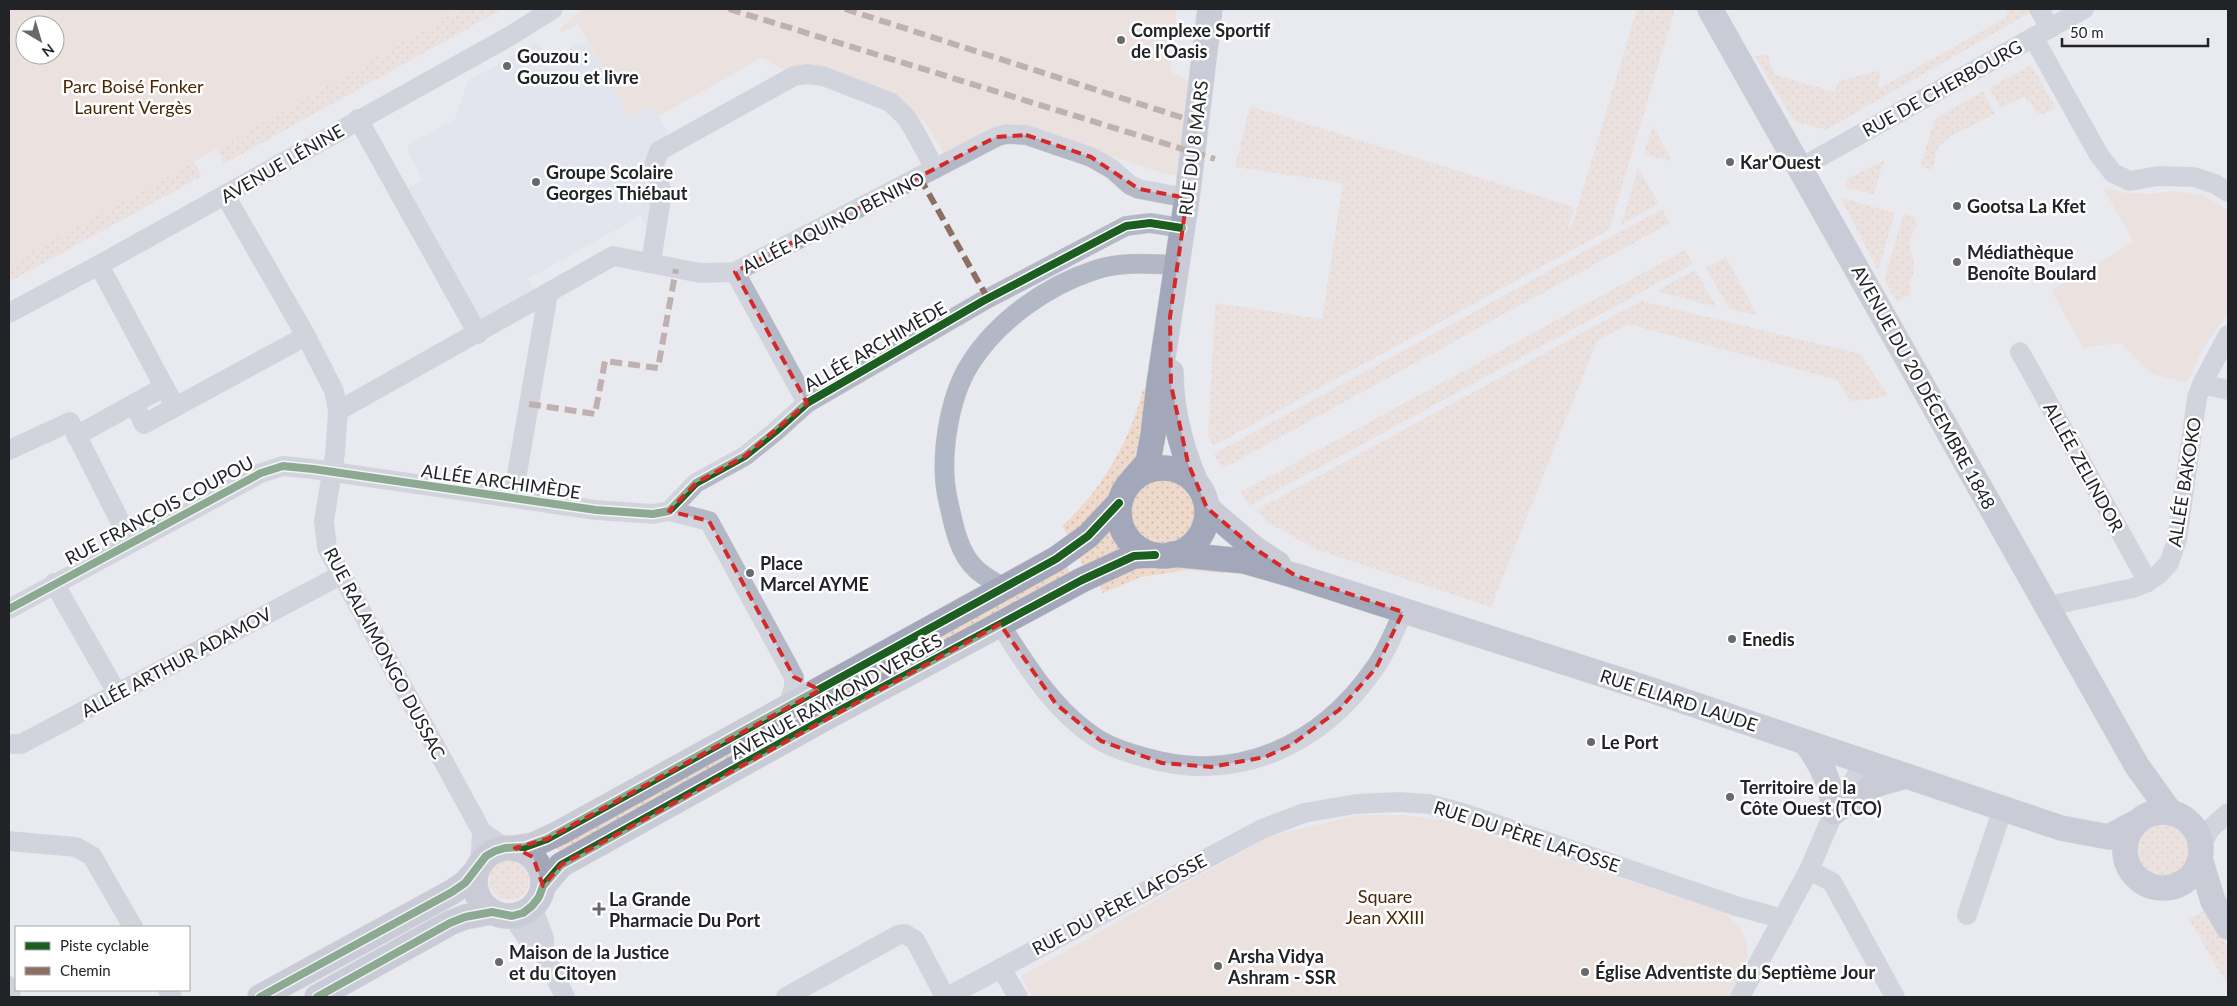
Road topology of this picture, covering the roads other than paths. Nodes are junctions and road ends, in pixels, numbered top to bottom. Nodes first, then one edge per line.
1 (553, 9) edge
2 (1210, 9) edge
3 (1710, 9) edge
4 (2039, 9) edge
5 (2084, 9) edge
6 (2050, 28) junction
7 (2033, 37) junction
8 (358, 119) junction
9 (1800, 168) junction
10 (936, 169) junction
11 (2228, 192) edge
12 (226, 195) junction
13 (1187, 198) junction
14 (1182, 228) junction
15 (651, 262) junction
16 (99, 265) junction
17 (1177, 265) junction
18 (735, 272) junction
19 (548, 294) junction
20 (9, 313) edge
21 (1170, 317) junction
22 (478, 334) junction
23 (306, 336) junction
24 (2228, 336) edge
25 (2020, 352) dead end
26 (2202, 384) junction
27 (164, 387) junction
28 (2228, 390) edge
29 (807, 403) junction
30 (134, 404) junction
31 (175, 407) junction
32 (338, 411) junction
33 (76, 436) junction
34 (9, 450) edge
35 (331, 473) junction
36 (1134, 478) junction
37 (1196, 482) junction
38 (513, 497) junction
39 (1119, 503) junction
40 (1207, 508) junction
41 (669, 511) junction
42 (130, 541) junction
43 (1164, 555) junction
44 (341, 574) junction
45 (1296, 576) junction
46 (2148, 582) junction
47 (54, 583) junction
48 (1004, 588) junction
49 (2048, 606) junction
50 (9, 609) edge
51 (1403, 612) junction
52 (1000, 624) junction
53 (794, 677) junction
54 (828, 685) junction
55 (117, 693) junction
56 (787, 708) junction
57 (9, 744) edge
58 (1807, 744) junction
59 (1866, 763) junction
60 (2137, 766) junction
61 (1906, 776) junction
62 (1856, 797) junction
63 (2003, 808) junction
64 (1834, 812) junction
65 (2171, 813) junction
66 (2228, 813) edge
67 (2140, 820) junction
68 (2061, 828) junction
69 (482, 832) junction
70 (9, 841) edge
71 (2203, 845) junction
72 (510, 848) junction
73 (478, 867) junction
74 (1809, 870) junction
75 (2133, 874) junction
76 (2176, 886) junction
77 (2213, 901) junction
78 (520, 905) junction
79 (1967, 915) dead end
80 (1783, 918) junction
81 (132, 926) edge
82 (2228, 927) edge
83 (1001, 968) junction
84 (9, 986) edge
85 (9, 995) edge
86 (260, 997) edge
87 (317, 997) edge
88 (564, 997) edge
89 (786, 997) edge
90 (946, 997) edge
91 (1018, 997) edge
92 (1740, 997) edge
93 (1895, 997) edge

1 - 8 street, AVENUE LÉNINE
2 - 13 main road, RUE DU 8 MARS
3 - 9 main road, AVENUE DU 20 DÉCEMBRE 1848
4 - 6 street
5 - 6 street, RUE DE CHERBOURG
6 - 7 street, RUE DE CHERBOURG
7 - 9 street, RUE DE CHERBOURG
7 - 11 street
8 - 12 street, AVENUE LÉNINE
8 - 22 street
9 - 49 main road, AVENUE DU 20 DÉCEMBRE 1848
10 - 13 street, ALLÉE AQUINO BENINO
10 - 15 street
10 - 18 street, ALLÉE AQUINO BENINO
12 - 16 street, AVENUE LÉNINE
12 - 23 street, RUE RALAIMONGO DUSSAC
13 - 14 main road, RUE DU 8 MARS
14 - 17 main road, RUE DU 8 MARS
14 - 29 street, ALLÉE ARCHIMÈDE
15 - 18 street, ALLÉE AQUINO BENINO
15 - 19 street, ALLÉE AQUINO BENINO
16 - 20 street, AVENUE LÉNINE
16 - 27 street
17 - 21 main road, RUE DU 8 MARS
17 - 48 street
18 - 29 street
19 - 22 street
19 - 38 street
21 - 36 main road, RUE DU 8 MARS
21 - 37 main road, RUE DU 8 MARS
22 - 32 street
23 - 31 street
23 - 32 street, RUE RALAIMONGO DUSSAC
24 - 26 street, ALLÉE BAKOKO
25 - 46 street, ALLÉE ZELINDOR
26 - 28 street
26 - 46 street, ALLÉE BAKOKO
27 - 30 street
27 - 31 street
29 - 41 street, ALLÉE ARCHIMÈDE
30 - 31 street
30 - 33 street
32 - 35 street, RUE RALAIMONGO DUSSAC
33 - 34 street
33 - 42 street
35 - 38 street, ALLÉE ARCHIMÈDE
35 - 42 street, RUE FRANÇOIS COUPOU
35 - 44 street, RUE RALAIMONGO DUSSAC
36 - 37 main road
36 - 39 main road
37 - 40 main road
38 - 41 street, ALLÉE ARCHIMÈDE
39 - 43 main road
39 - 48 main road, AVENUE RAYMOND VERGÈS
40 - 43 main road
40 - 45 main road, RUE ELIARD LAUDE
41 - 53 street
42 - 47 street, RUE FRANÇOIS COUPOU
43 - 45 main road, RUE ELIARD LAUDE
43 - 52 main road, AVENUE RAYMOND VERGÈS
44 - 55 street, ALLÉE ARTHUR ADAMOV
44 - 69 street, RUE RALAIMONGO DUSSAC
45 - 51 main road, RUE ELIARD LAUDE
46 - 49 street, ALLÉE BAKOKO
47 - 50 street, RUE FRANÇOIS COUPOU
47 - 55 street
48 - 54 main road, AVENUE RAYMOND VERGÈS
49 - 60 main road, AVENUE DU 20 DÉCEMBRE 1848
51 - 52 street
51 - 58 main road, RUE ELIARD LAUDE
52 - 78 main road, AVENUE RAYMOND VERGÈS
53 - 54 street
53 - 56 street
54 - 56 main road, AVENUE RAYMOND VERGÈS
55 - 57 street, ALLÉE ARTHUR ADAMOV
56 - 72 main road, AVENUE RAYMOND VERGÈS
58 - 59 main road, RUE ELIARD LAUDE
58 - 64 main road
59 - 61 main road, RUE ELIARD LAUDE
59 - 62 main road
59 - 64 street
60 - 65 main road
60 - 67 main road
61 - 62 main road
61 - 63 main road, RUE ELIARD LAUDE
62 - 64 main road
63 - 68 main road, RUE ELIARD LAUDE
63 - 79 street
64 - 74 street
65 - 67 main road
65 - 71 main road
66 - 71 street
67 - 68 main road, RUE ELIARD LAUDE
67 - 75 main road
68 - 75 main road, RUE ELIARD LAUDE
69 - 72 street
69 - 73 street
70 - 81 street
71 - 76 main road
71 - 77 main road
72 - 73 main road
72 - 78 main road
73 - 78 main road
73 - 86 main road
74 - 80 street
74 - 93 street
75 - 76 main road
76 - 77 main road
77 - 82 main road
78 - 87 main road
78 - 88 street
80 - 83 street, RUE DU PÈRE LAFOSSE
80 - 92 street
83 - 90 street, RUE DU PÈRE LAFOSSE
83 - 91 street
84 - 85 street
89 - 90 street

